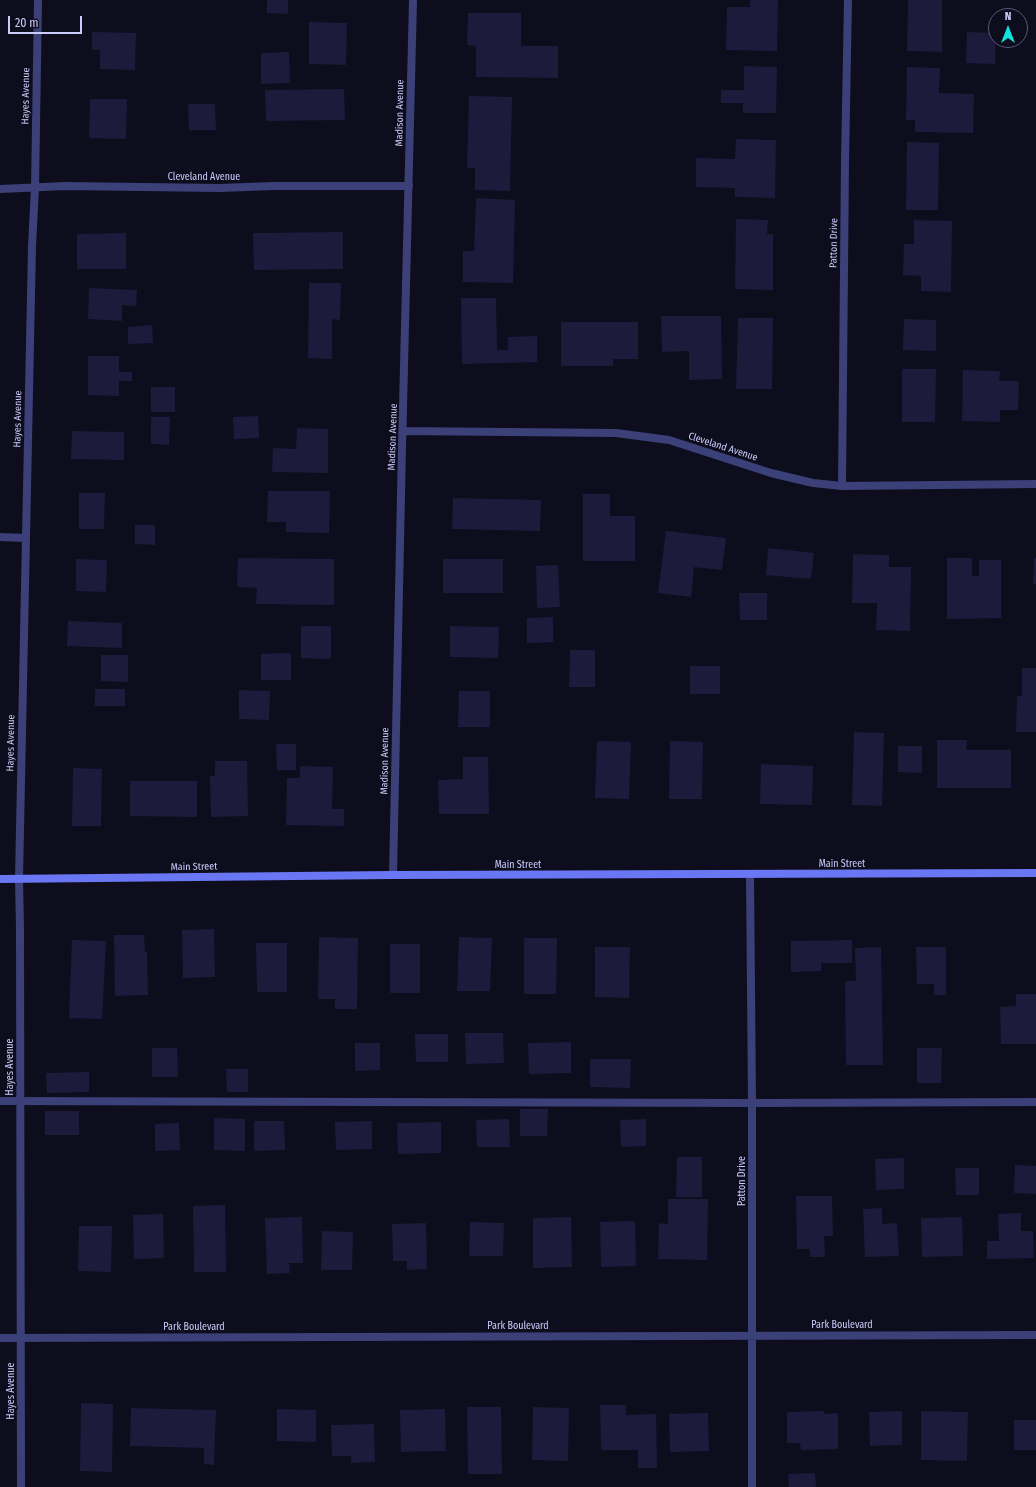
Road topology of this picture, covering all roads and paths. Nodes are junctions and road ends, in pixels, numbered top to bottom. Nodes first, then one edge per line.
1 (38, 0) edge
2 (413, 0) edge
3 (848, 0) edge
4 (409, 186) junction
5 (35, 188) junction
6 (0, 189) edge
7 (403, 431) junction
8 (1036, 484) edge
9 (842, 486) junction
10 (0, 537) edge
11 (26, 538) junction
12 (1036, 873) edge
13 (393, 875) junction
14 (750, 875) junction
15 (19, 878) junction
16 (0, 879) edge
17 (20, 1100) junction
18 (0, 1101) edge
19 (1036, 1102) edge
20 (752, 1103) junction
21 (1036, 1335) edge
22 (752, 1336) junction
23 (0, 1338) edge
24 (20, 1338) junction
25 (21, 1487) edge
26 (752, 1487) edge

1 - 5 street, Hayes Avenue
2 - 4 street, Madison Avenue
3 - 9 street, Patton Drive
4 - 5 street, Cleveland Avenue
4 - 7 street, Madison Avenue
5 - 6 street, Cleveland Avenue
5 - 11 street, Hayes Avenue
7 - 9 street, Cleveland Avenue
7 - 13 street, Madison Avenue
8 - 9 street, Cleveland Avenue
10 - 11 street
11 - 15 street, Hayes Avenue
12 - 14 main road, Main Street
13 - 14 main road, Main Street
13 - 15 main road, Main Street
14 - 20 street, Patton Drive
15 - 16 main road, Main Street
15 - 17 street, Hayes Avenue
17 - 18 street
17 - 20 street
17 - 24 street, Hayes Avenue
19 - 20 street
20 - 22 street, Patton Drive
21 - 22 street, Park Boulevard
22 - 24 street, Park Boulevard
22 - 26 street, Patton Drive
23 - 24 street, Park Boulevard
24 - 25 street, Hayes Avenue

